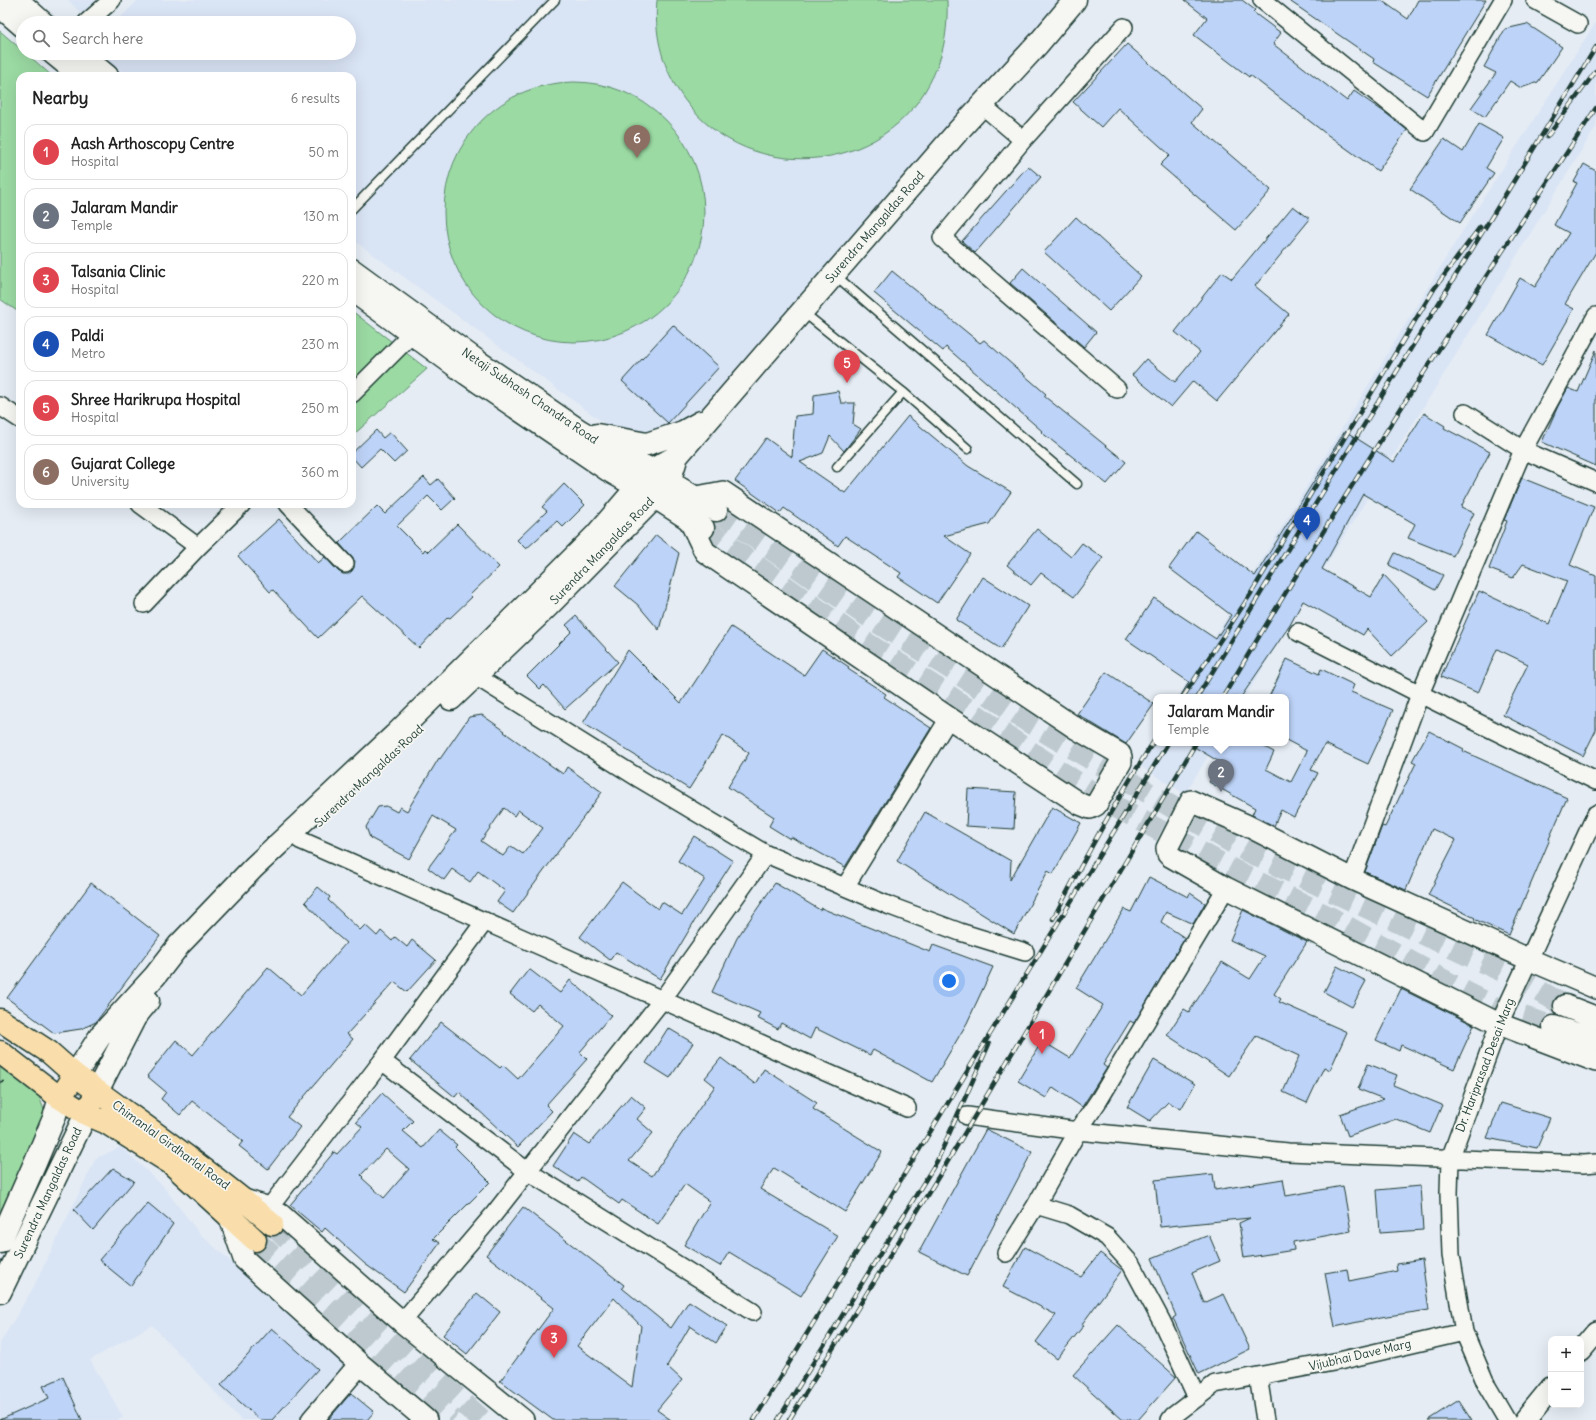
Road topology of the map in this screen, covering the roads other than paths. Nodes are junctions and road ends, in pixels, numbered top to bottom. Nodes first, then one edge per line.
1 (17, 0) edge
2 (112, 0) edge
3 (555, 0) edge
4 (1075, 0) edge
5 (1262, 0) edge
6 (1503, 0) edge
7 (1535, 0) edge
8 (0, 6) edge
9 (35, 16) edge
10 (94, 16) edge
11 (16, 20) edge
12 (1578, 24) dead end
13 (1124, 27) dead end
14 (62, 60) edge
15 (88, 60) edge
16 (76, 72) edge
17 (102, 72) edge
18 (982, 105) junction
19 (1023, 140) junction
20 (356, 205) edge
21 (356, 273) edge
22 (835, 275) junction
23 (356, 293) edge
24 (802, 311) junction
25 (1596, 316) edge
26 (412, 334) junction
27 (1117, 389) dead end
28 (356, 390) edge
29 (903, 392) junction
30 (0, 406) edge
31 (1465, 412) dead end
32 (713, 415) junction
33 (16, 416) edge
34 (580, 431) junction
35 (968, 449) dead end
36 (1523, 450) junction
37 (837, 467) dead end
38 (1596, 482) edge
39 (654, 484) junction
40 (1077, 484) dead end
41 (697, 498) junction
42 (145, 508) edge
43 (238, 508) edge
44 (292, 508) edge
45 (716, 510) tunnel mouth
46 (696, 523) joint
47 (198, 547) junction
48 (345, 564) dead end
49 (144, 604) dead end
50 (1298, 632) dead end
51 (469, 672) junction
52 (1420, 694) junction
53 (949, 718) junction
54 (1596, 781) edge
55 (1596, 814) edge
56 (300, 840) junction
57 (766, 854) junction
58 (1352, 879) junction
59 (845, 887) junction
60 (1226, 888) junction
61 (485, 921) junction
62 (1025, 952) dead end
63 (1528, 959) junction
64 (1596, 988) edge
65 (662, 1000) junction
66 (1565, 1006) tunnel mouth
67 (1596, 1018) edge
68 (0, 1020) edge
69 (1499, 1024) junction
70 (1554, 1027) tunnel mouth
71 (1590, 1039) edge
72 (0, 1052) edge
73 (382, 1061) junction
74 (1596, 1061) edge
75 (75, 1075) junction
76 (97, 1091) junction
77 (60, 1098) junction
78 (907, 1108) dead end
79 (86, 1114) junction
80 (967, 1116) dead end
81 (1078, 1131) junction
82 (1450, 1159) junction
83 (1596, 1163) edge
84 (527, 1171) junction
85 (1036, 1205) junction
86 (229, 1215) junction
87 (270, 1216) junction
88 (255, 1240) tunnel mouth
89 (0, 1242) edge
90 (1006, 1253) dead end
91 (0, 1292) edge
92 (753, 1312) dead end
93 (402, 1322) junction
94 (1464, 1332) junction
95 (1596, 1332) edge
96 (1584, 1346) edge
97 (360, 1364) junction
98 (1258, 1376) junction
99 (1548, 1392) edge
100 (1197, 1398) junction
101 (312, 1420) edge
102 (426, 1420) edge
103 (523, 1420) edge
104 (1170, 1420) edge
105 (1265, 1420) edge
106 (1507, 1420) edge
107 (1525, 1420) edge

1 - 9 main road
2 - 10 street
3 - 20 lane
4 - 18 main road, Surendra Mangaldas Road
5 - 6 street
7 - 12 street
8 - 11 main road
13 - 19 street
14 - 16 main road
15 - 17 main road
18 - 19 street
18 - 22 main road, Surendra Mangaldas Road
19 - 27 street
21 - 34 main road, Netaji Subhash Chandra Road
22 - 24 main road, Surendra Mangaldas Road
22 - 40 lane
23 - 26 main road, Netaji Subhash Chandra Road
24 - 29 lane
24 - 32 main road, Surendra Mangaldas Road
25 - 36 street
26 - 28 street
26 - 39 main road, Netaji Subhash Chandra Road
29 - 35 lane
29 - 37 lane
30 - 33 street
31 - 36 street
32 - 34 main road
32 - 39 main road, Surendra Mangaldas Road
34 - 39 main road, Netaji Subhash Chandra Road
36 - 38 street
36 - 52 street
39 - 41 main road, Netaji Subhash Chandra Road
39 - 46 main road, Netaji Subhash Chandra Road
39 - 51 main road, Surendra Mangaldas Road
41 - 45 main road, Netaji Subhash Chandra Road
41 - 53 street
42 - 47 street
43 - 47 street
44 - 48 street
46 - 53 street
47 - 49 street
50 - 52 street
51 - 56 main road, Surendra Mangaldas Road
51 - 57 street
51 - 75 main road, Surendra Mangaldas Road
52 - 54 street
52 - 58 street
53 - 59 street
55 - 63 street, Dr. Hariprasad Desai Marg
56 - 61 street
56 - 76 main road, Surendra Mangaldas Road
57 - 59 street
57 - 65 street
58 - 60 street
58 - 63 street
59 - 62 street
60 - 69 street
60 - 81 street
61 - 65 street
61 - 73 street
63 - 64 street
63 - 69 street, Dr. Hariprasad Desai Marg
65 - 78 street
65 - 84 street
66 - 67 main road
68 - 75 main road
69 - 74 street
69 - 82 street, Dr. Hariprasad Desai Marg
70 - 71 main road
72 - 77 main road
73 - 84 street
73 - 87 street
75 - 76 main road, Chimanlal Girdharlal Road
75 - 77 main road
76 - 79 main road
76 - 87 main road, Chimanlal Girdharlal Road
77 - 79 main road, Chimanlal Girdharlal Road
77 - 89 main road, Surendra Mangaldas Road
79 - 86 main road, Chimanlal Girdharlal Road
79 - 91 main road, Surendra Mangaldas Road
80 - 81 street
81 - 82 street
81 - 85 street
82 - 83 street
82 - 94 street, Dr. Hariprasad Desai Marg
84 - 92 street
84 - 93 street
85 - 90 street
85 - 100 street
86 - 88 main road, Chimanlal Girdharlal Road
86 - 97 street
87 - 93 street
93 - 103 street
94 - 98 street, Vijubhai Dave Marg
94 - 106 street
95 - 96 street
97 - 101 street
97 - 102 street
98 - 100 street, Vijubhai Dave Marg
98 - 105 street
99 - 107 street
100 - 104 street, Vijubhai Dave Marg

